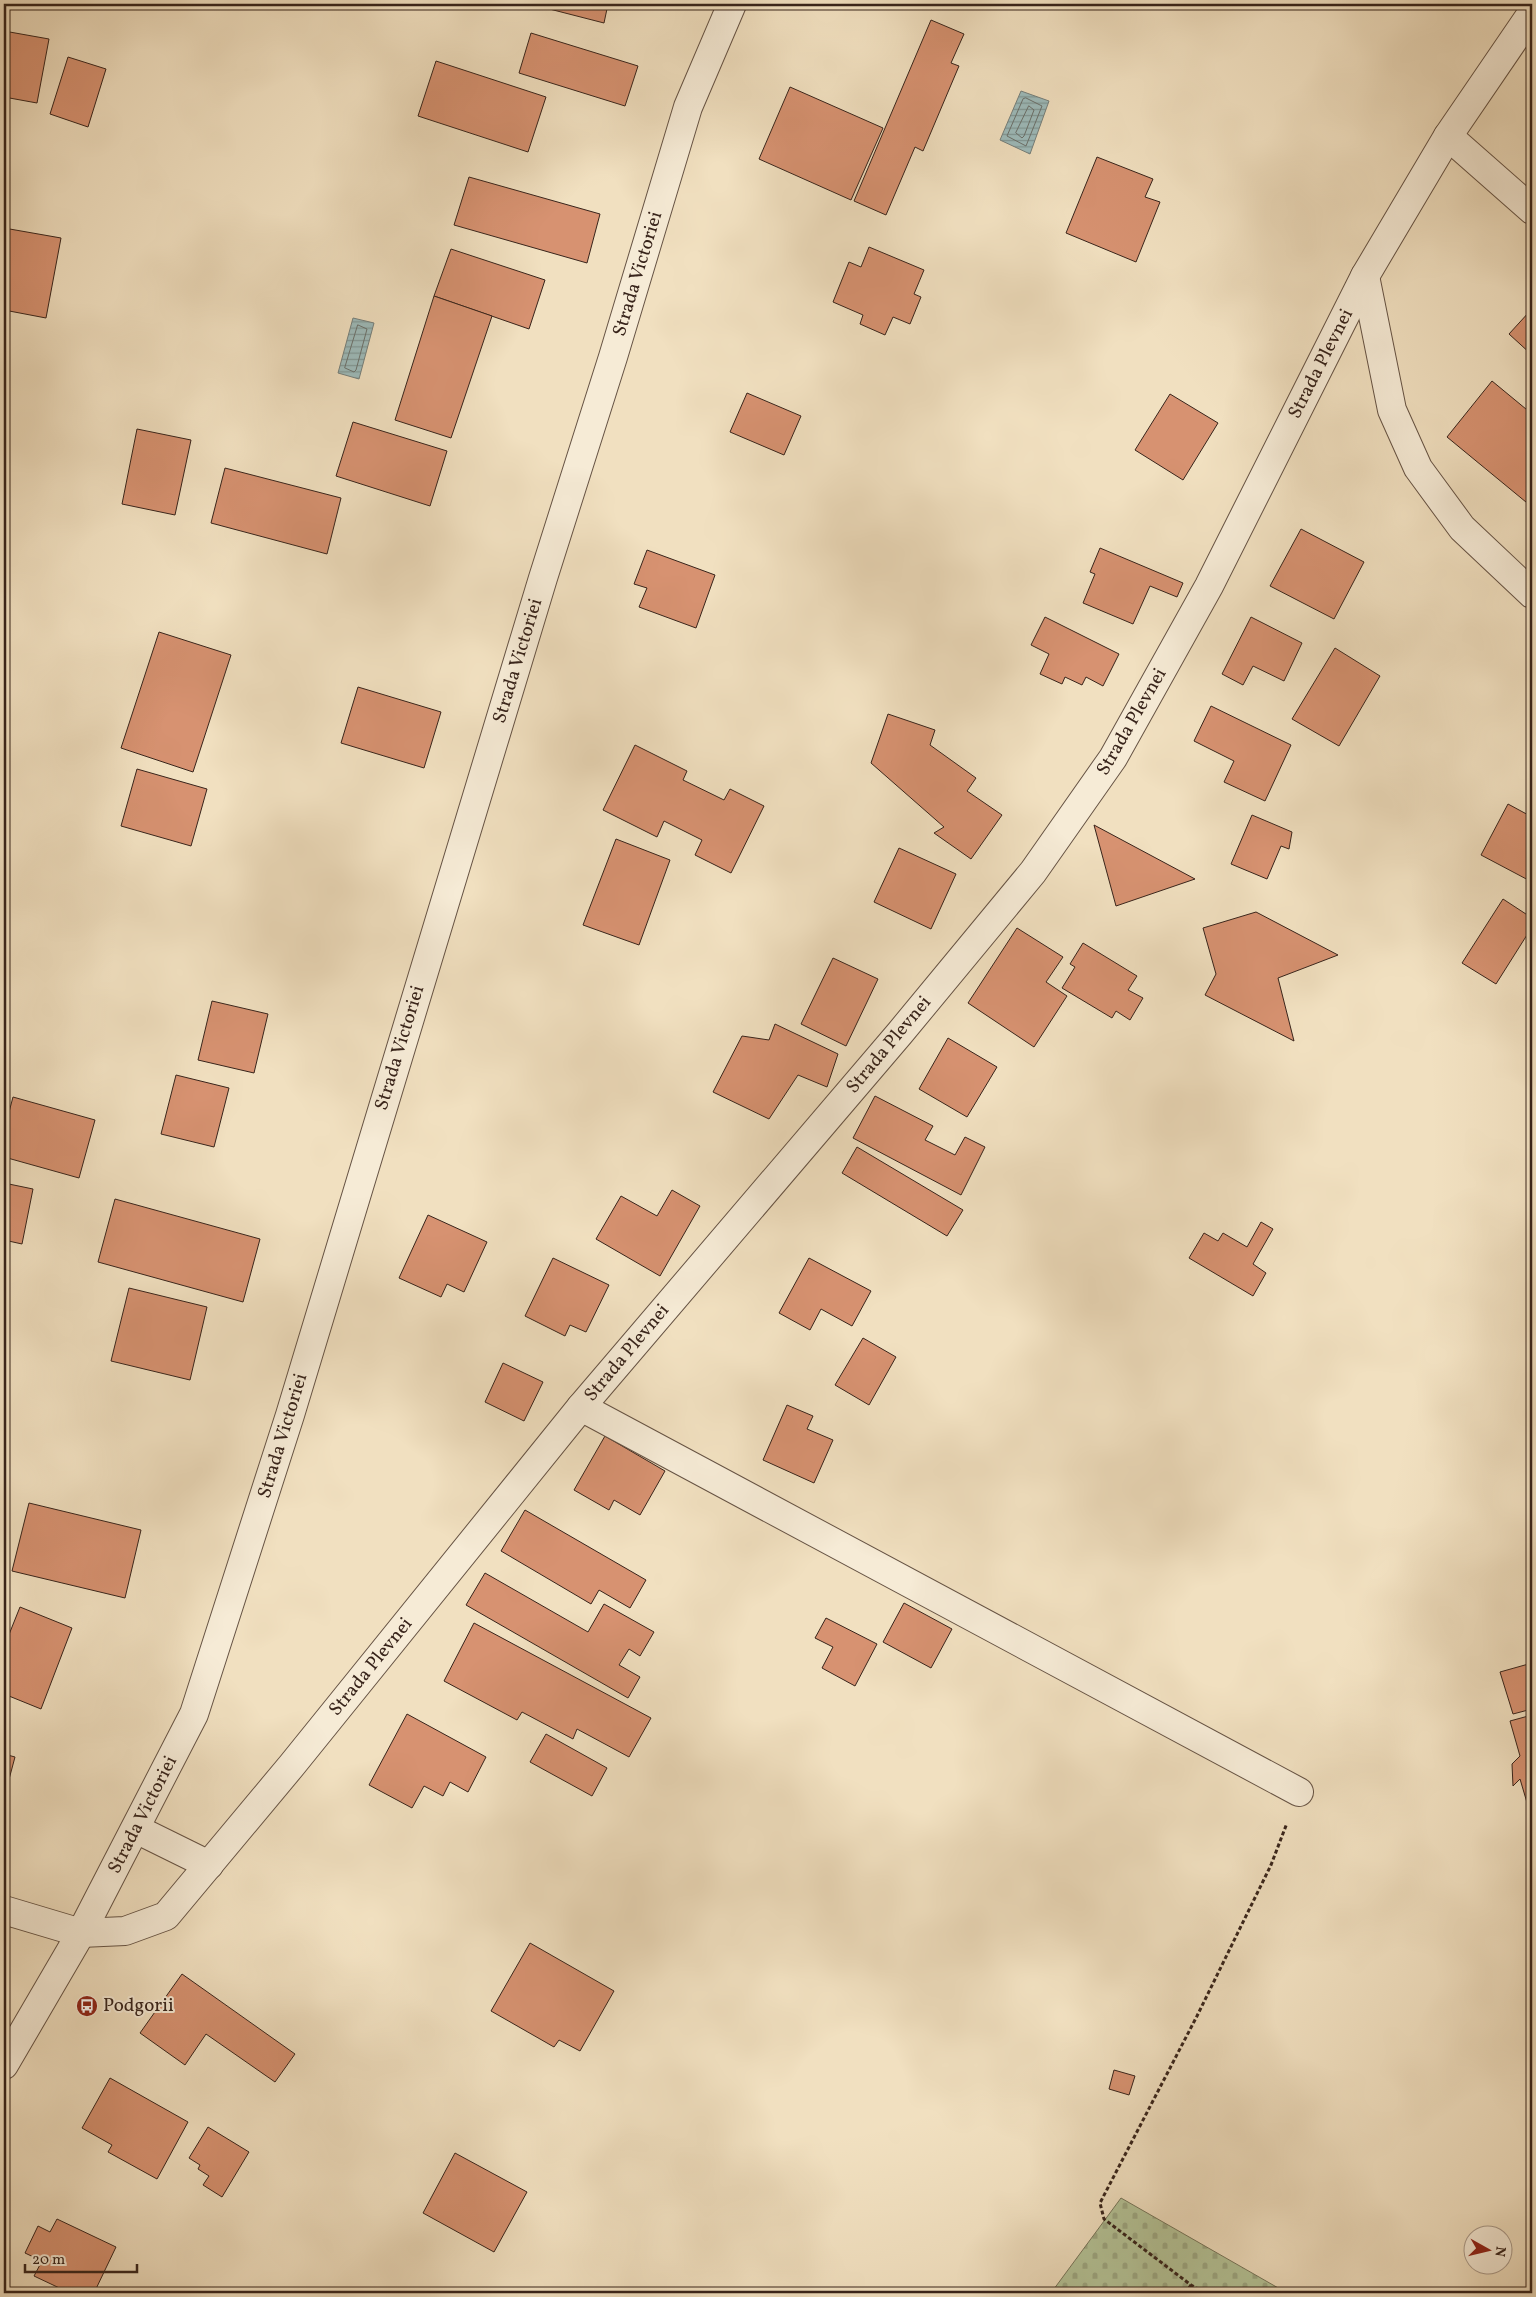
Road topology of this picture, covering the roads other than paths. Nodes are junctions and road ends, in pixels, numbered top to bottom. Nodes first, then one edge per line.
1 (732, 4) edge
2 (1532, 13) edge
3 (1448, 136) junction
4 (1532, 210) edge
5 (1365, 276) junction
6 (1532, 594) edge
7 (581, 1407) junction
8 (1298, 1792) road end
9 (136, 1828) junction
10 (210, 1864) junction
11 (4, 1910) edge
12 (81, 1933) junction
13 (4, 2065) edge

1 - 9 street, Strada Victoriei
2 - 3 street, Strada Plevnei
3 - 4 street
3 - 5 street, Strada Plevnei
5 - 6 street
5 - 7 street, Strada Plevnei
7 - 8 street
7 - 10 street, Strada Plevnei
9 - 10 street
9 - 12 street, Strada Victoriei
10 - 12 street, Strada Plevnei
11 - 12 street, Strada Plevnei
12 - 13 street, Strada Victoriei

